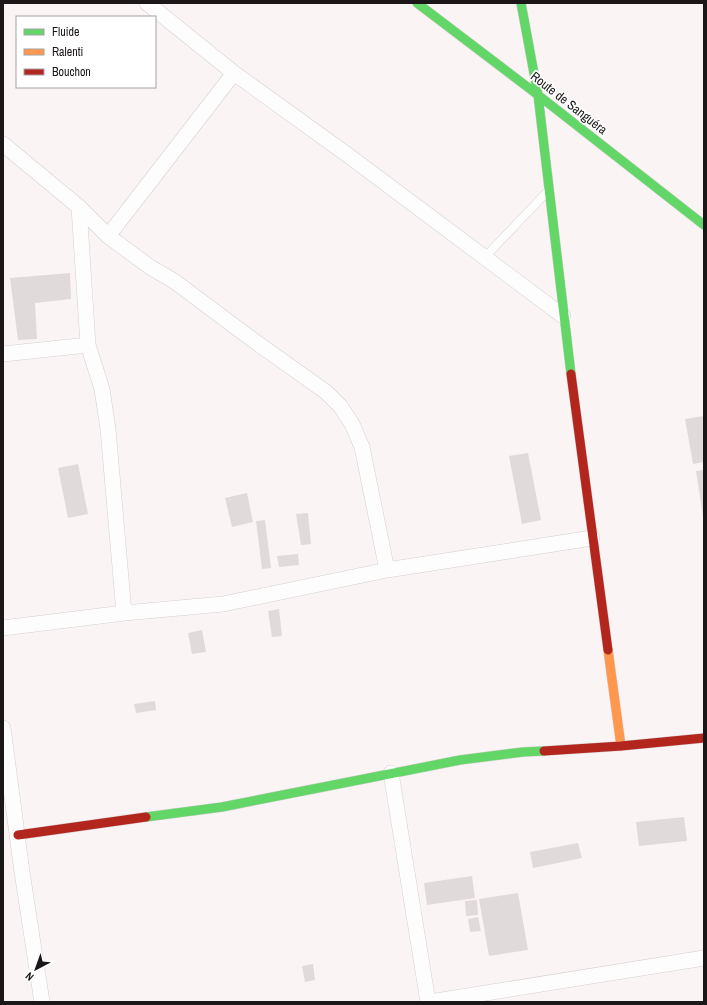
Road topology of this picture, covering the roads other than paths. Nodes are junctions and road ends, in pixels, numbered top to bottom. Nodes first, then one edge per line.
1 (147, 3) edge
2 (417, 3) edge
3 (522, 3) edge
4 (234, 73) junction
5 (538, 95) junction
6 (3, 144) edge
7 (549, 190) junction
8 (79, 207) junction
9 (704, 225) edge
10 (108, 236) junction
11 (485, 258) junction
12 (563, 316) junction
13 (88, 345) junction
14 (3, 354) edge
15 (592, 538) junction
16 (387, 570) junction
17 (124, 613) junction
18 (3, 628) edge
19 (3, 728) edge
20 (704, 738) edge
21 (621, 746) junction
22 (391, 773) junction
23 (18, 835) junction
24 (704, 958) edge
25 (42, 1002) edge
26 (429, 1002) edge

1 - 4 street
2 - 5 street, Route de Sanguéra
3 - 5 street
4 - 10 street
4 - 11 street
5 - 7 street
5 - 9 street, Route de Sanguéra
6 - 8 street
7 - 11 lane
7 - 12 street
8 - 10 street
8 - 13 street
10 - 16 street
11 - 12 street
12 - 15 street
13 - 14 street
13 - 17 street
15 - 16 street
15 - 21 street
16 - 17 street
17 - 18 street
19 - 23 street
20 - 21 street
21 - 22 street
22 - 23 street
22 - 26 street
23 - 25 street
24 - 26 street

